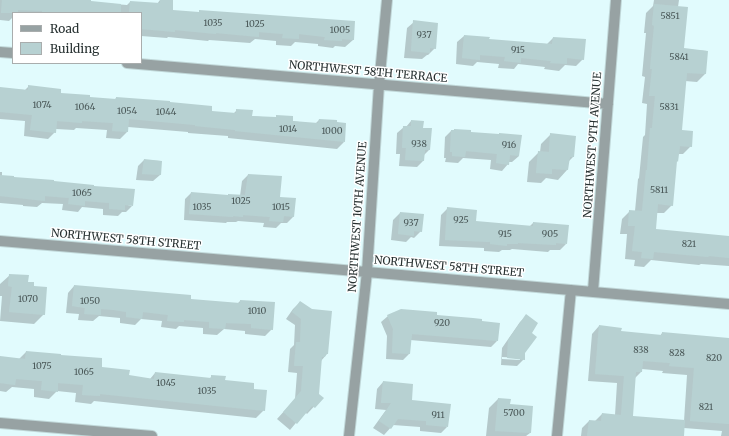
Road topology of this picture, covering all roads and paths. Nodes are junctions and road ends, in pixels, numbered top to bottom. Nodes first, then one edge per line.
1 (386, 0) edge
2 (616, 0) edge
3 (0, 52) edge
4 (12, 53) edge
5 (138, 64) edge
6 (379, 85) junction
7 (608, 104) junction
8 (0, 241) edge
9 (367, 272) junction
10 (571, 290) junction
11 (594, 291) junction
12 (729, 304) edge
13 (0, 423) edge
14 (152, 436) edge
15 (349, 436) edge
16 (557, 436) edge

1 - 6 street, NORTHWEST 10TH AVENUE
2 - 7 street, NORTHWEST 9TH AVENUE
3 - 4 street
5 - 6 street, NORTHWEST 58TH TERRACE
6 - 7 street, NORTHWEST 58TH TERRACE
6 - 9 street, NORTHWEST 10TH AVENUE
7 - 11 street, NORTHWEST 9TH AVENUE
8 - 9 street, NORTHWEST 58TH STREET
9 - 10 street, NORTHWEST 58TH STREET
9 - 15 street, NORTHWEST 10TH AVENUE
10 - 11 street, NORTHWEST 58TH STREET
10 - 16 street
11 - 12 street, NORTHWEST 58TH STREET
13 - 14 street

